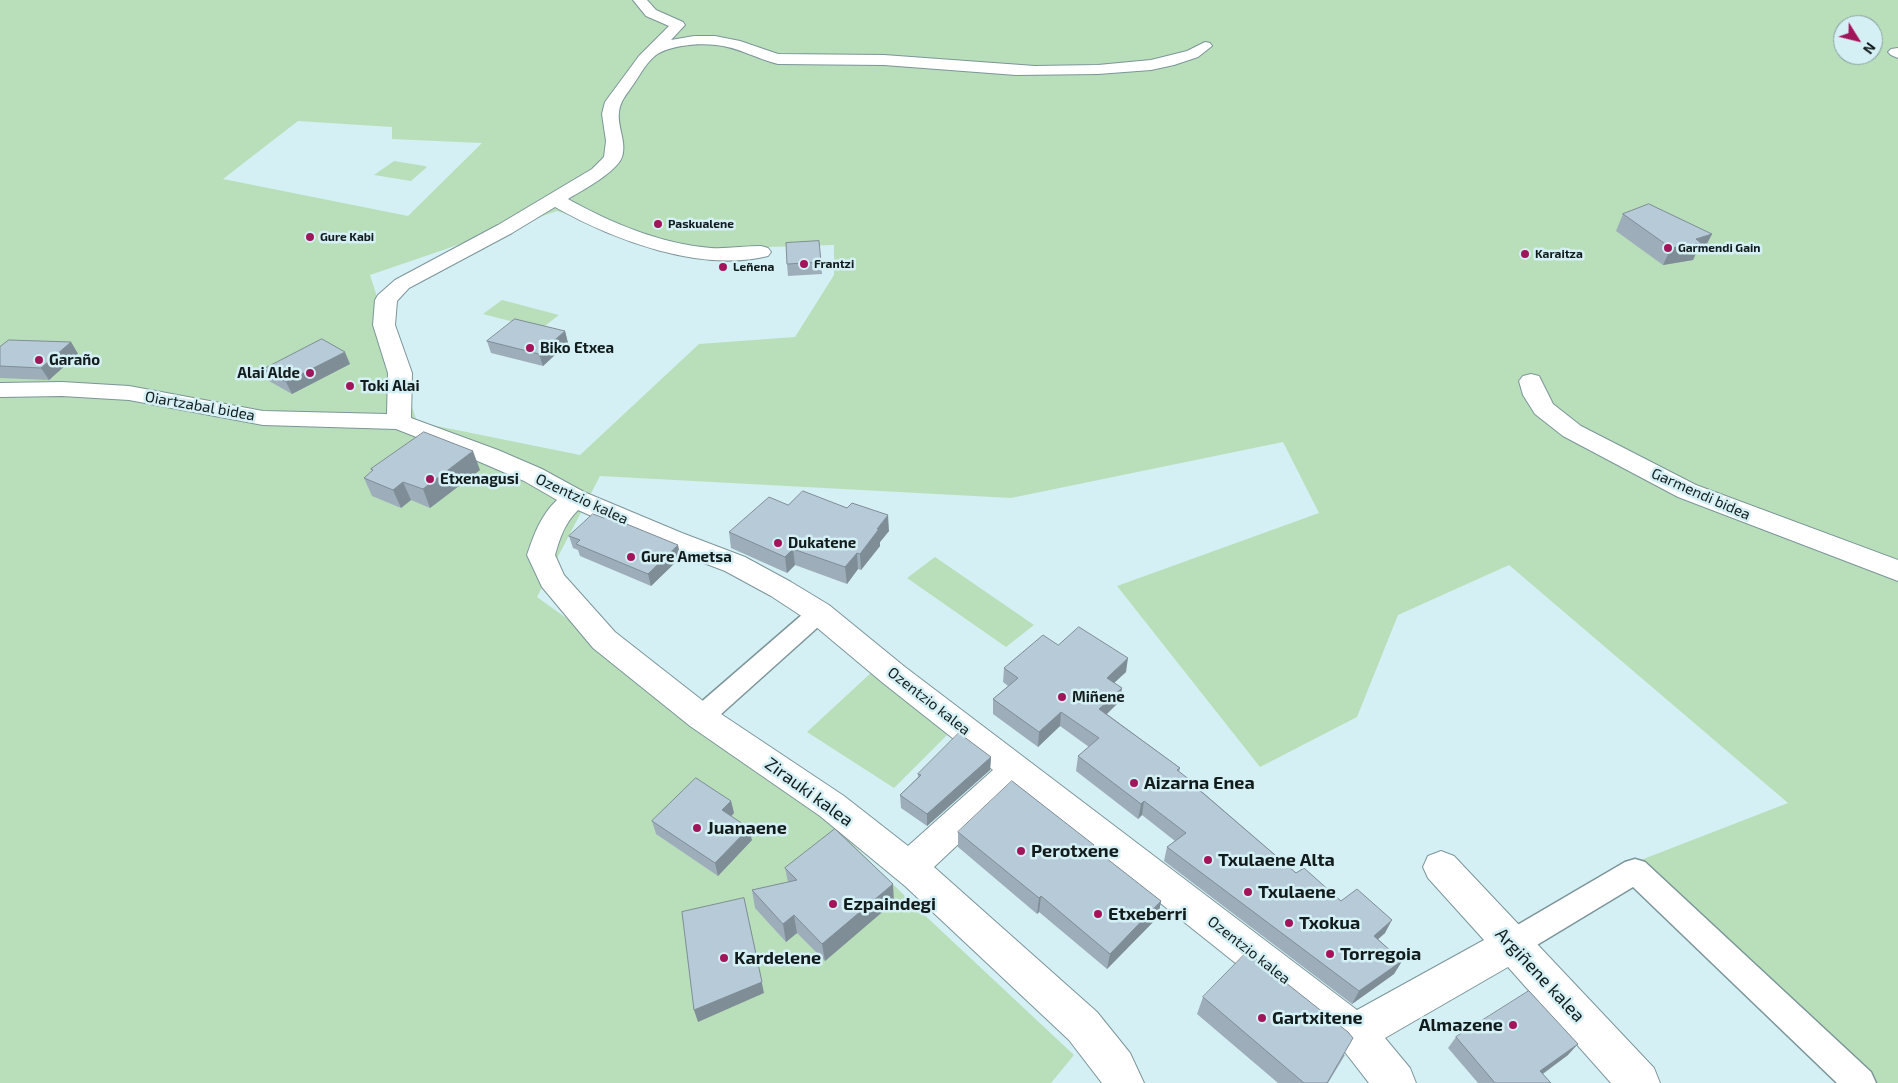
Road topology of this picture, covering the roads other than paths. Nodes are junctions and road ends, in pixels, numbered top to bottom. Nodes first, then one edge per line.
1 (640, 0) edge
2 (1205, 46) dead end
3 (653, 50) junction
4 (554, 199) junction
5 (762, 252) dead end
6 (1531, 381) dead end
7 (0, 390) edge
8 (399, 422) junction
9 (575, 498) junction
10 (1898, 571) edge
11 (819, 613) junction
12 (701, 716) junction
13 (1016, 769) junction
14 (1441, 867) dead end
15 (908, 868) junction
16 (1512, 944) junction
17 (1355, 1033) junction
18 (1123, 1083) edge
19 (1394, 1083) edge
20 (1639, 1083) edge
21 (1860, 1083) edge

1 - 3 street
2 - 3 street
3 - 4 street
4 - 5 street
4 - 8 street
6 - 10 street, Garmendi bidea
7 - 8 street, Oiartzabal bidea
8 - 9 street, Ozentzio kalea
9 - 11 street, Ozentzio kalea
9 - 12 street, Zirauki kalea
11 - 12 street
11 - 13 street, Ozentzio kalea
12 - 15 street, Zirauki kalea
13 - 15 street
13 - 17 street, Ozentzio kalea
14 - 16 street, Argiñene kalea
15 - 18 street, Zirauki kalea
16 - 17 street
16 - 20 street, Argiñene kalea
16 - 21 street
17 - 19 street, Ozentzio kalea

